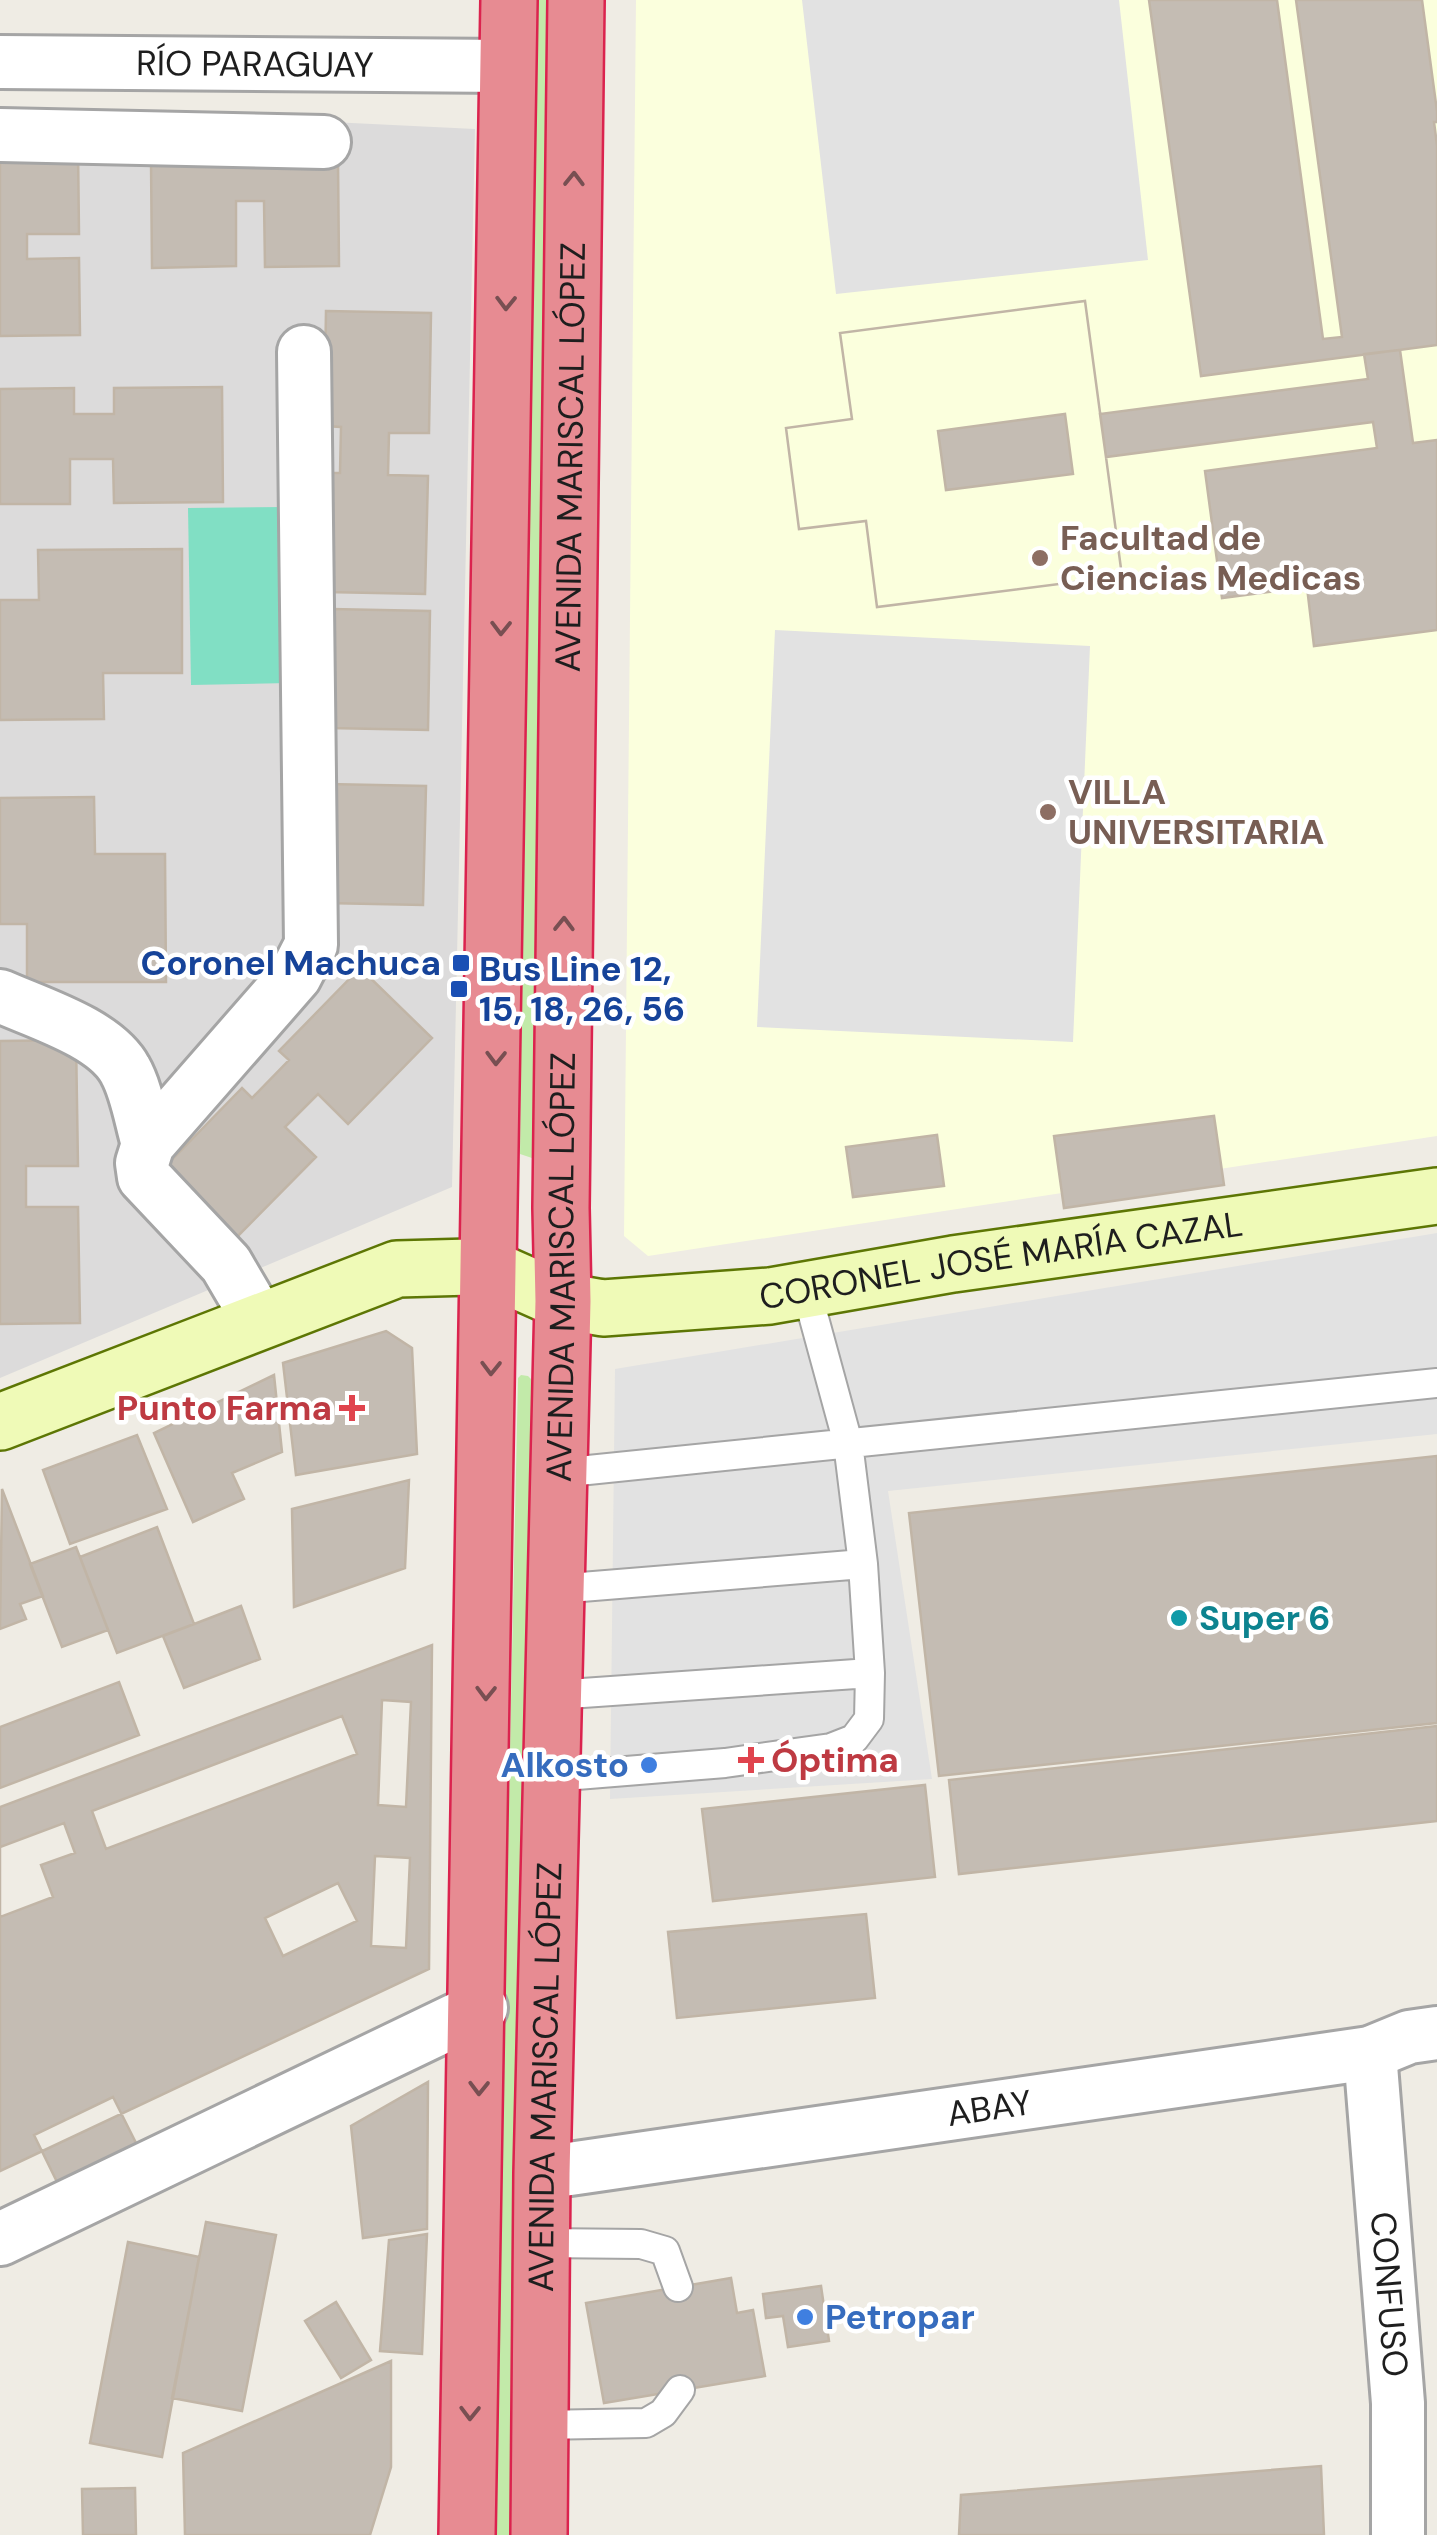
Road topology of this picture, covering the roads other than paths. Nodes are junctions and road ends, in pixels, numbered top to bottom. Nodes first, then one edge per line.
1 (509, 0) edge
2 (576, 0) edge
3 (0, 62) edge
4 (508, 66) junction
5 (0, 135) edge
6 (324, 142) dead end
7 (304, 352) dead end
8 (0, 996) edge
9 (148, 1144) junction
10 (1437, 1196) edge
11 (493, 1270) junction
12 (806, 1290) junction
13 (563, 1301) junction
14 (260, 1322) junction
15 (1437, 1384) edge
16 (0, 1422) edge
17 (848, 1443) junction
18 (559, 1473) junction
19 (863, 1564) junction
20 (556, 1589) junction
21 (870, 1673) junction
22 (554, 1695) junction
23 (552, 1777) junction
24 (480, 2008) junction
25 (1437, 2033) edge
26 (1370, 2053) junction
27 (542, 2173) junction
28 (0, 2238) edge
29 (541, 2243) junction
30 (678, 2287) dead end
31 (680, 2390) dead end
32 (541, 2426) junction
33 (467, 2535) edge
34 (539, 2535) edge
35 (1398, 2535) edge

1 - 4 highway, AVENIDA MARISCAL LÓPEZ
13 -> 2 highway, AVENIDA MARISCAL LÓPEZ
3 - 4 street, RÍO PARAGUAY
4 -> 11 highway, AVENIDA MARISCAL LÓPEZ
5 - 6 street
7 - 9 street
8 - 9 street
9 - 14 street
10 - 12 street, CORONEL JOSÉ MARÍA CAZAL
11 - 13 street, CORONEL JOSÉ MARÍA CAZAL
11 - 14 street
11 -> 24 highway, AVENIDA MARISCAL LÓPEZ
12 - 13 street, CORONEL JOSÉ MARÍA CAZAL
12 - 17 lane
13 - 18 highway, AVENIDA MARISCAL LÓPEZ
14 - 16 street
15 - 17 lane
17 - 18 lane
17 - 19 lane
18 - 20 highway, AVENIDA MARISCAL LÓPEZ
19 - 20 lane
19 - 21 lane
20 - 22 highway, AVENIDA MARISCAL LÓPEZ
21 - 22 lane
21 - 23 lane
22 - 23 highway, AVENIDA MARISCAL LÓPEZ
23 - 27 highway, AVENIDA MARISCAL LÓPEZ
24 - 28 street
24 -> 33 highway, AVENIDA MARISCAL LÓPEZ
25 - 26 street, ABAY
26 - 27 street, ABAY
26 - 35 street, CONFUSO
27 - 29 highway, AVENIDA MARISCAL LÓPEZ
29 - 30 lane
29 - 32 highway, AVENIDA MARISCAL LÓPEZ
31 - 32 lane
32 - 34 highway, AVENIDA MARISCAL LÓPEZ

